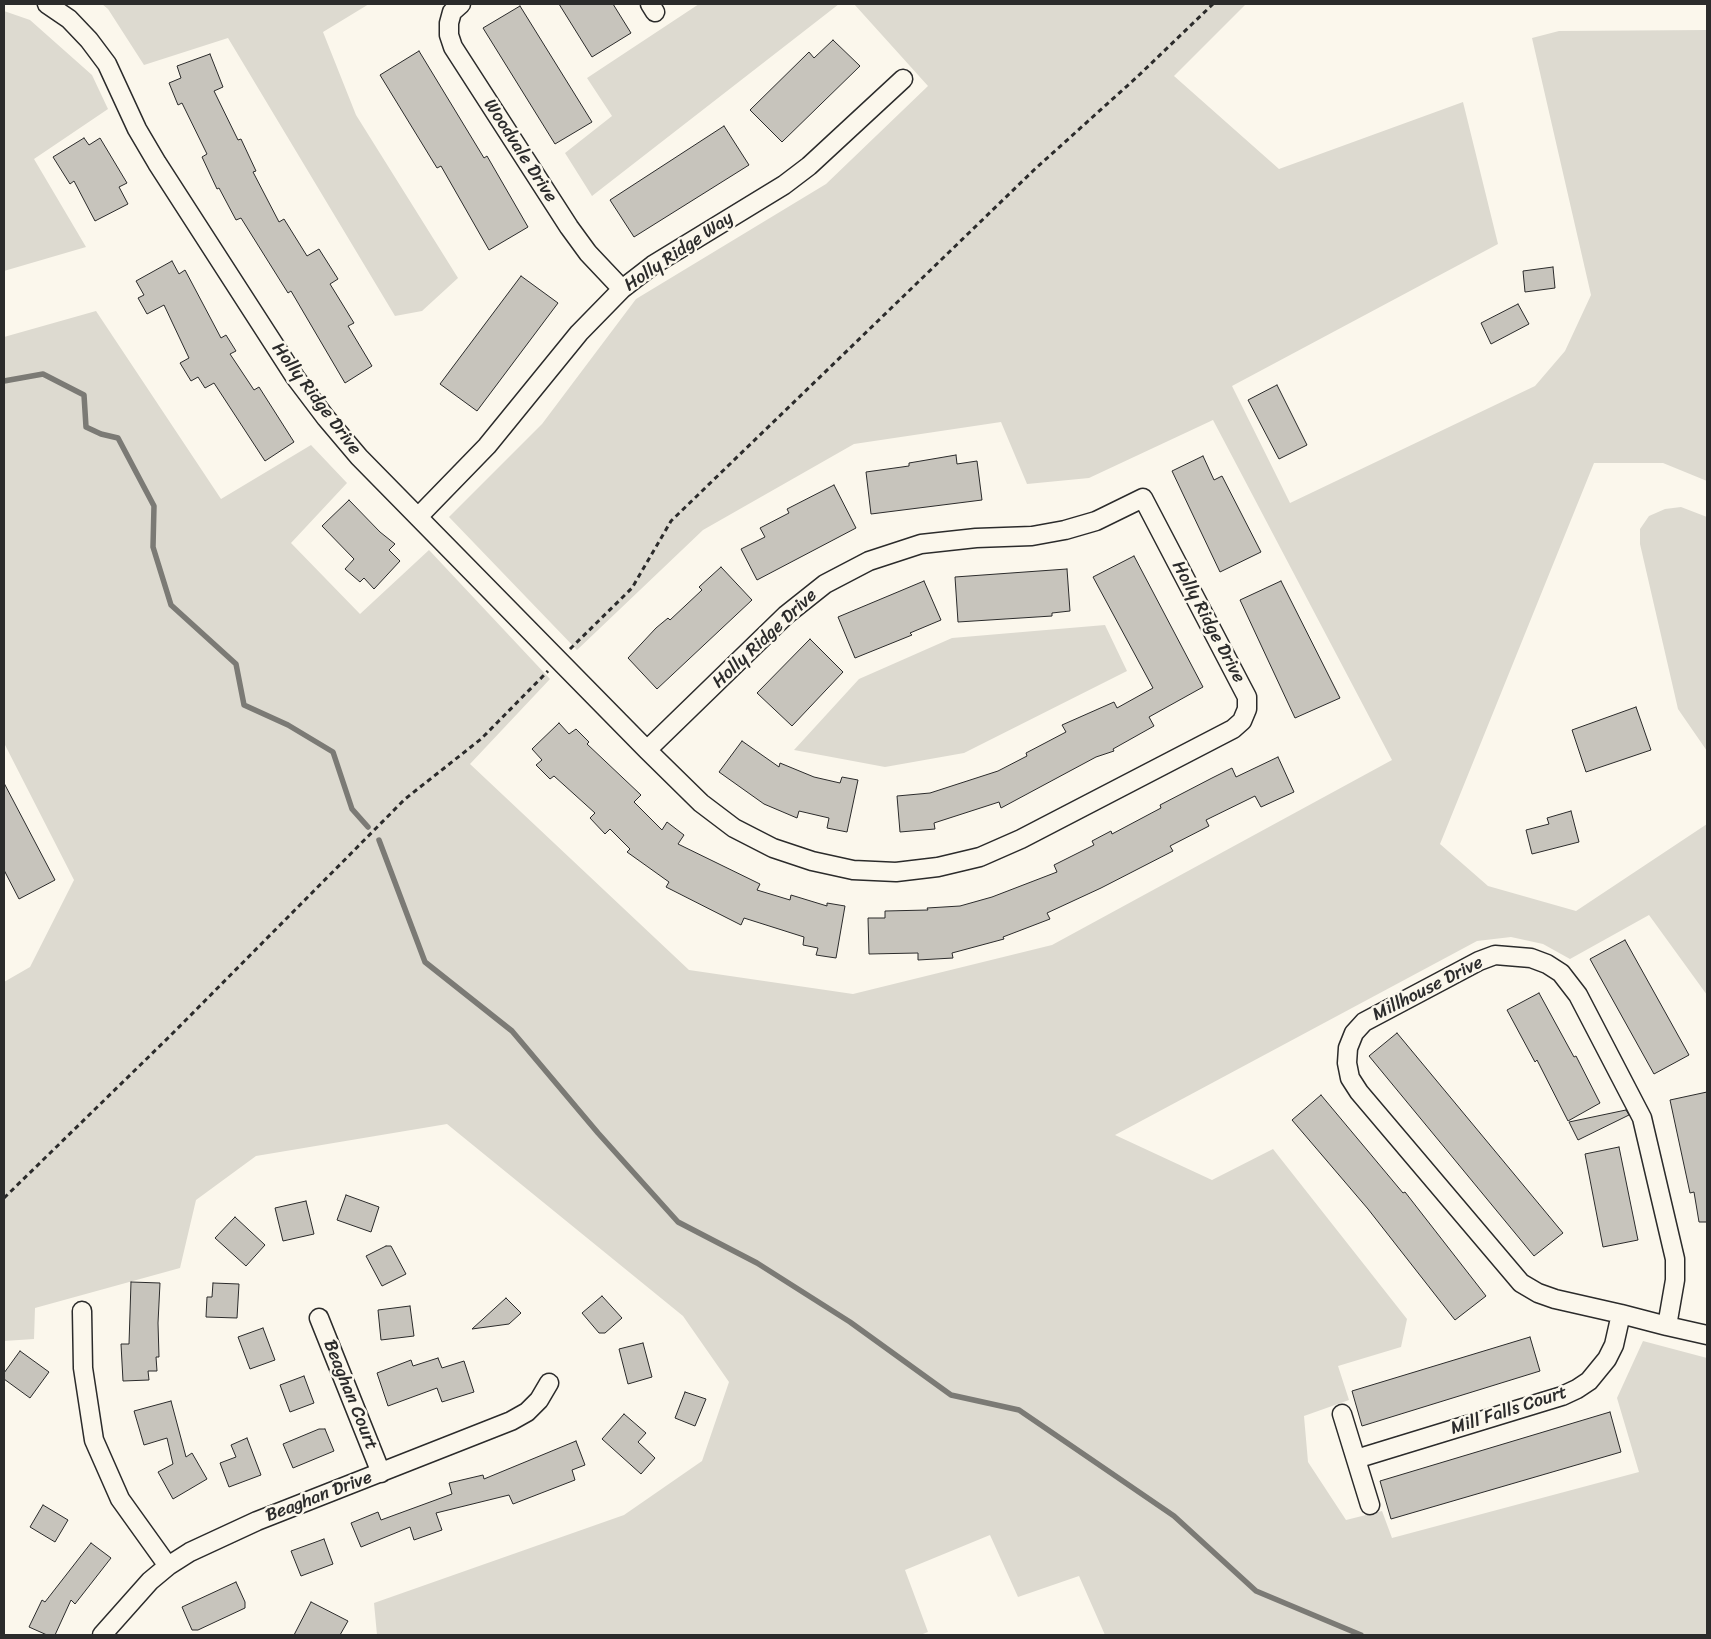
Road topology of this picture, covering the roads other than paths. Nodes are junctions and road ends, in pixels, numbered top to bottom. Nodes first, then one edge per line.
1 (47, 4) edge
2 (461, 4) edge
3 (903, 79) dead end
4 (622, 289) junction
5 (418, 516) junction
6 (647, 750) junction
7 (82, 1311) dead end
8 (1621, 1314) junction
9 (319, 1318) dead end
10 (1667, 1326) junction
11 (1707, 1335) edge
12 (549, 1383) dead end
13 (1342, 1414) dead end
14 (1356, 1459) junction
15 (381, 1473) junction
16 (1370, 1505) dead end
17 (168, 1566) junction
18 (102, 1635) edge

1 - 5 street, Holly Ridge Drive
2 - 4 street, Woodvale Drive
3 - 4 street, Holly Ridge Way
4 - 5 street, Holly Ridge Way
5 - 6 street, Holly Ridge Drive
6 - 6 street, Holly Ridge Drive
7 - 17 street
8 - 10 street, Millhouse Drive
8 - 10 street, Millhouse Drive
8 - 14 street, Mill Falls Court
9 - 15 street, Beaghan Court
10 - 11 street, Millhouse Drive
12 - 15 street, Beaghan Drive
13 - 14 street
14 - 16 street
15 - 17 street, Beaghan Drive
17 - 18 street, Beaghan Drive

